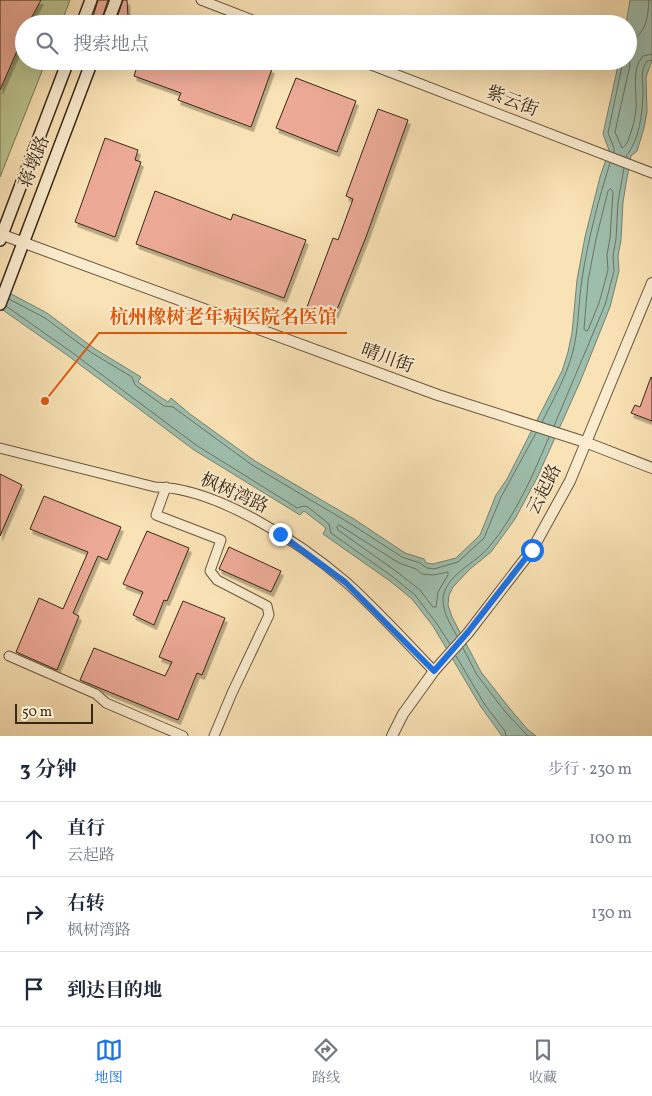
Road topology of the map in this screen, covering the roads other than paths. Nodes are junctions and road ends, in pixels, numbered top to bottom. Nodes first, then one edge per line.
1 (91, 0) edge
2 (116, 0) edge
3 (201, 0) edge
4 (85, 15) edge
5 (110, 15) edge
6 (240, 15) edge
7 (65, 70) edge
8 (89, 70) edge
9 (384, 70) edge
10 (652, 173) edge
11 (1, 236) edge
12 (23, 243) junction
13 (652, 284) edge
14 (0, 304) edge
15 (585, 442) junction
16 (0, 448) edge
17 (652, 468) edge
18 (166, 487) junction
19 (9, 656) dead end
20 (434, 671) junction
21 (183, 736) edge
22 (214, 736) edge
23 (392, 736) edge

1 - 4 main road
2 - 5 main road
3 - 6 street
7 - 11 main road, 蒋墩路
8 - 12 main road, 蒋墩路
9 - 10 street, 紫云街
11 - 12 street, 晴川街
12 - 14 main road, 蒋墩路
12 - 15 street, 晴川街
13 - 15 street, 云起路
15 - 17 street, 晴川街
15 - 20 street, 云起路
16 - 18 street, 枫树湾路
18 - 20 street, 枫树湾路
18 - 22 street
19 - 21 street
20 - 23 street, 云起路

